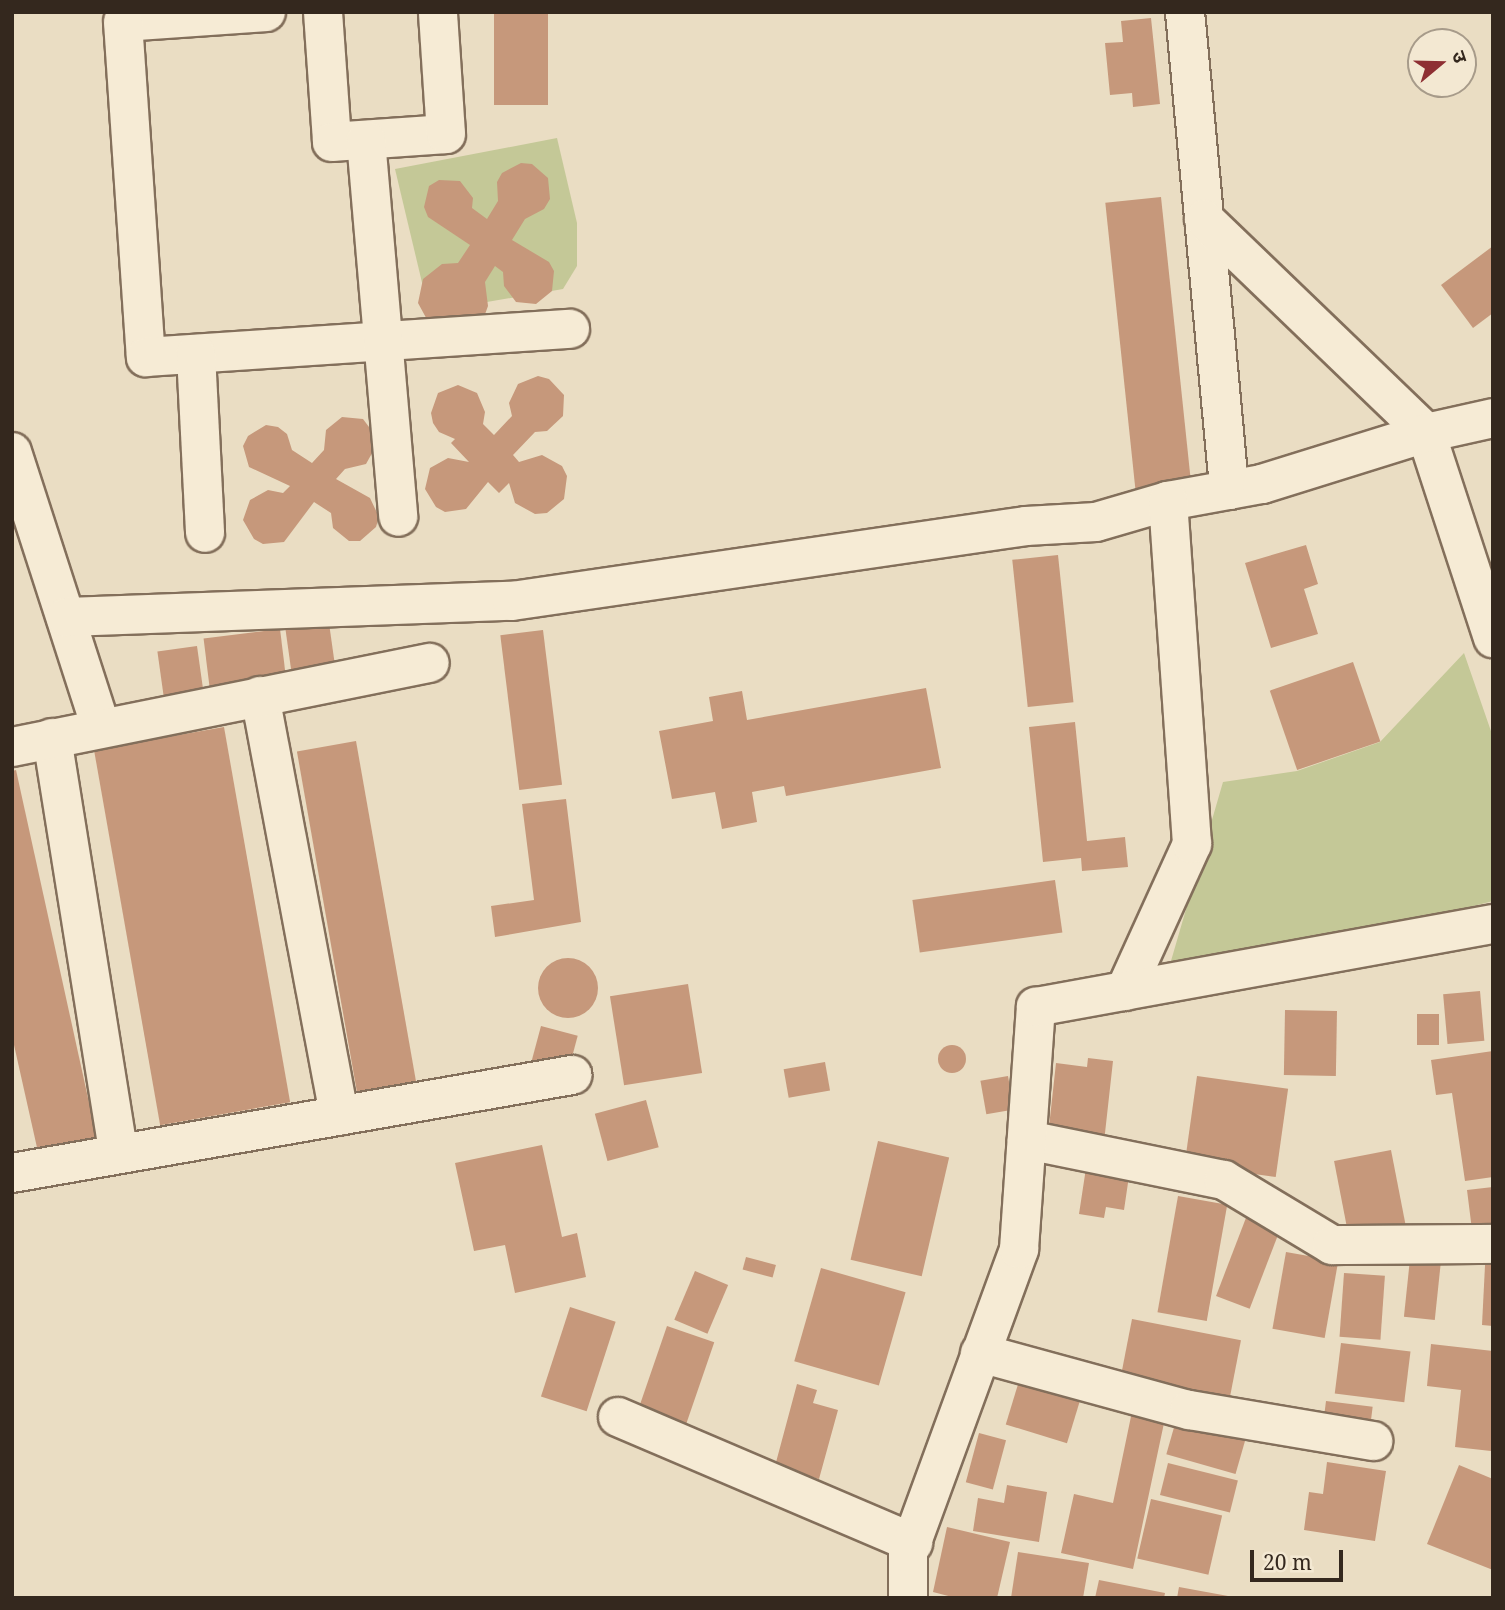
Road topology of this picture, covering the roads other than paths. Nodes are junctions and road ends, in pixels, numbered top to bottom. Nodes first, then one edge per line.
1 (266, 12) edge
2 (323, 12) edge
3 (438, 12) edge
4 (1185, 12) edge
5 (366, 140) junction
6 (1204, 219) junction
7 (570, 329) dead end
8 (383, 341) junction
9 (196, 354) junction
10 (1493, 418) edge
11 (1426, 432) junction
12 (12, 452) edge
13 (1229, 490) junction
14 (1168, 501) junction
15 (398, 517) dead end
16 (205, 533) dead end
17 (65, 617) junction
18 (1493, 638) edge
19 (430, 663) dead end
20 (260, 696) junction
21 (100, 727) junction
22 (52, 738) junction
23 (12, 747) edge
24 (1493, 924) edge
25 (1125, 991) junction
26 (572, 1075) dead end
27 (339, 1116) junction
28 (1027, 1140) junction
29 (120, 1154) junction
30 (12, 1173) edge
31 (1493, 1244) edge
32 (980, 1353) junction
33 (618, 1417) dead end
34 (1373, 1441) dead end
35 (913, 1543) junction
36 (908, 1598) edge

1 - 9 street
2 - 5 street
3 - 5 street
4 - 6 street
5 - 8 street
6 - 11 street
6 - 13 street
7 - 8 street
8 - 9 street
8 - 15 street
9 - 16 street
10 - 11 street
11 - 13 street
11 - 18 street
12 - 17 street
13 - 14 street
14 - 17 street
14 - 25 street
17 - 21 street
19 - 20 street
20 - 21 street
20 - 27 street
21 - 22 street
22 - 23 street
22 - 29 street
24 - 25 street
25 - 28 street
26 - 27 street
27 - 29 street
28 - 31 street
28 - 32 street
29 - 30 street
32 - 34 street
32 - 35 street
33 - 35 street
35 - 36 street

